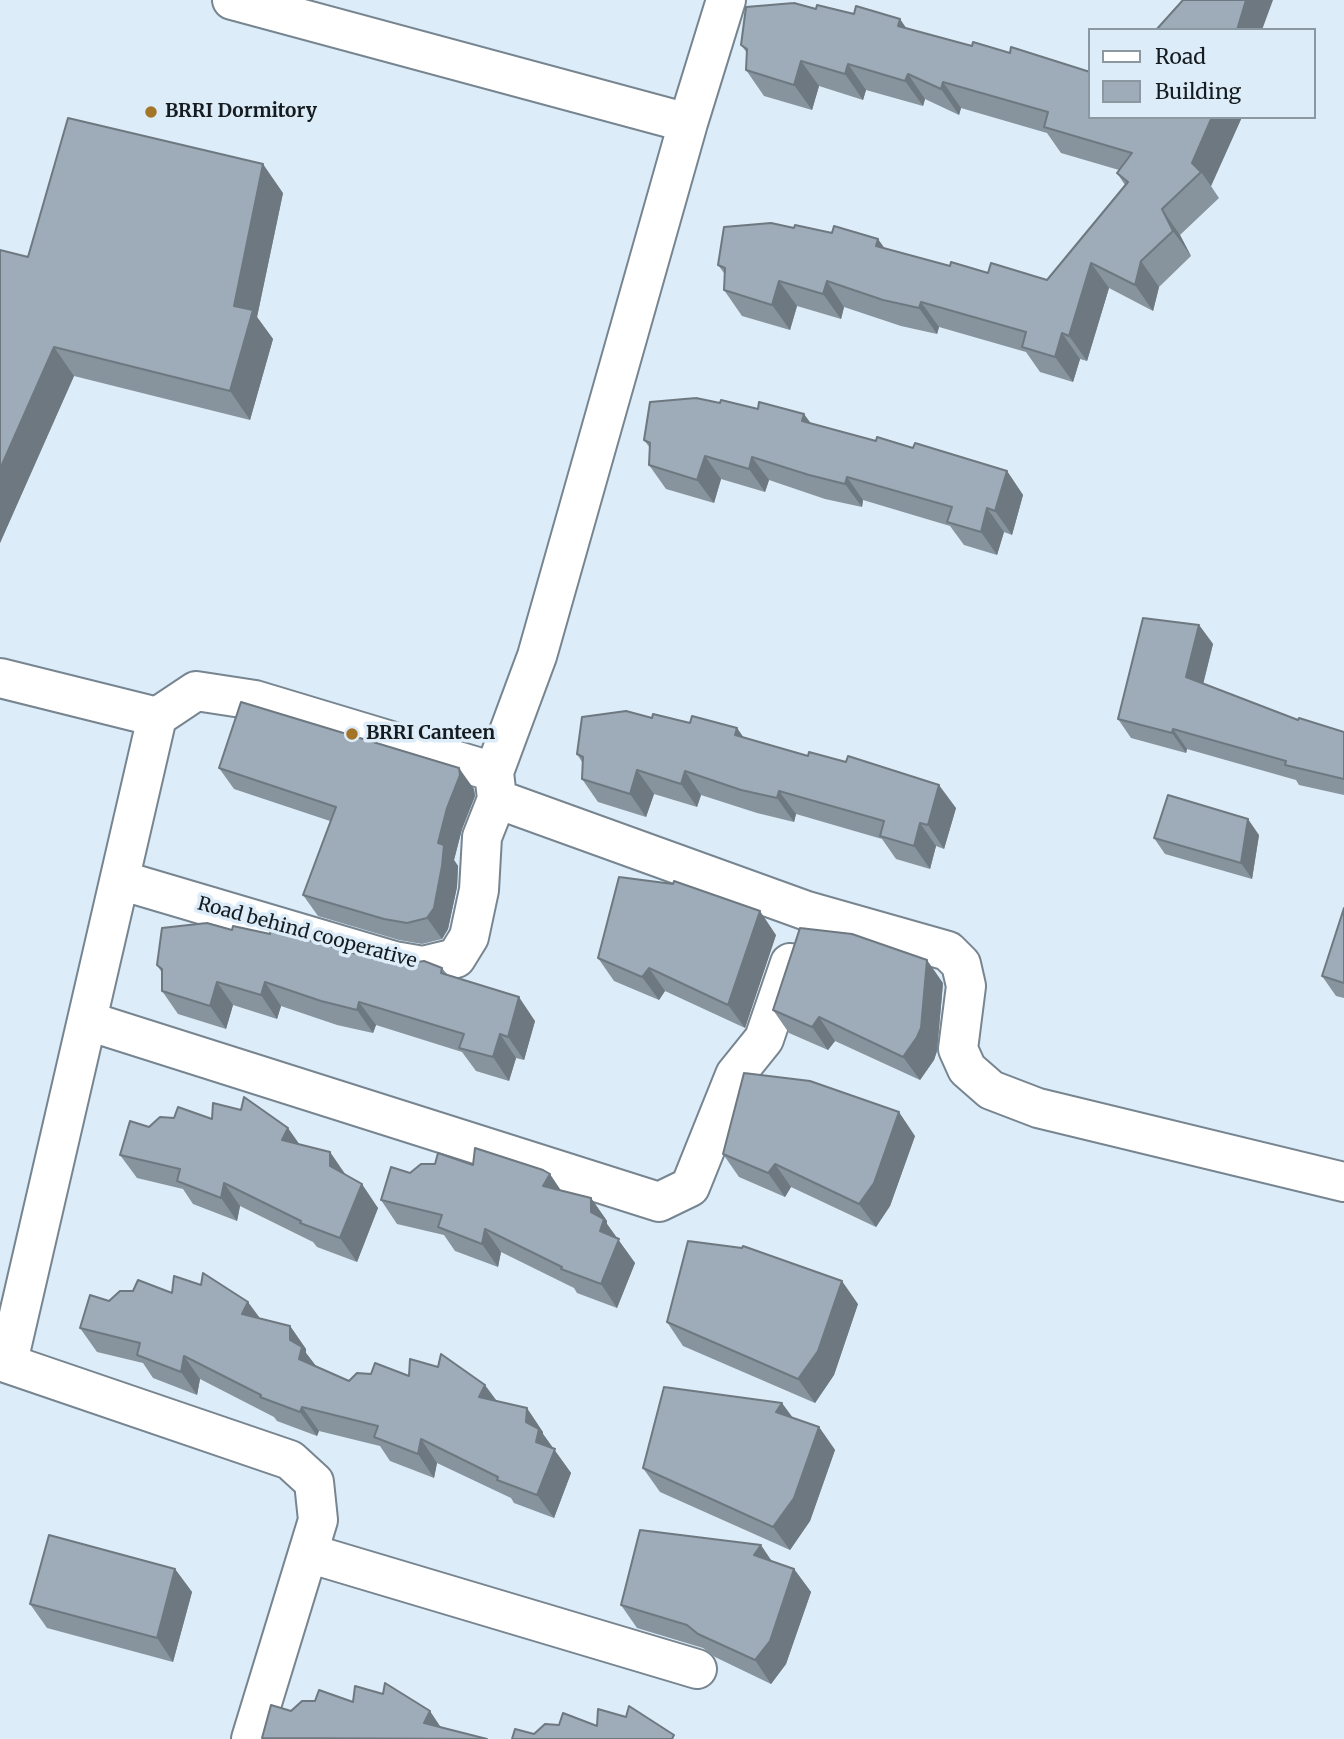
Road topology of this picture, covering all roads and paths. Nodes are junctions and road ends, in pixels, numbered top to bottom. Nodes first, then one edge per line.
1 (232, 0) edge
2 (726, 0) edge
3 (688, 123) junction
4 (0, 678) edge
5 (157, 717) junction
6 (495, 785) junction
7 (120, 880) junction
8 (807, 911) junction
9 (88, 1021) junction
10 (1344, 1182) edge
11 (4, 1361) edge
12 (307, 1553) junction
13 (697, 1669) dead end
14 (251, 1739) edge

1 - 3 street
2 - 3 street, Road behind cooperative
3 - 6 street, Road behind cooperative
4 - 5 street
5 - 6 street
5 - 7 street
6 - 7 street, Road behind cooperative
6 - 8 street
7 - 9 street
8 - 9 street
8 - 10 street
9 - 11 street
11 - 12 street
12 - 13 street
12 - 14 street

